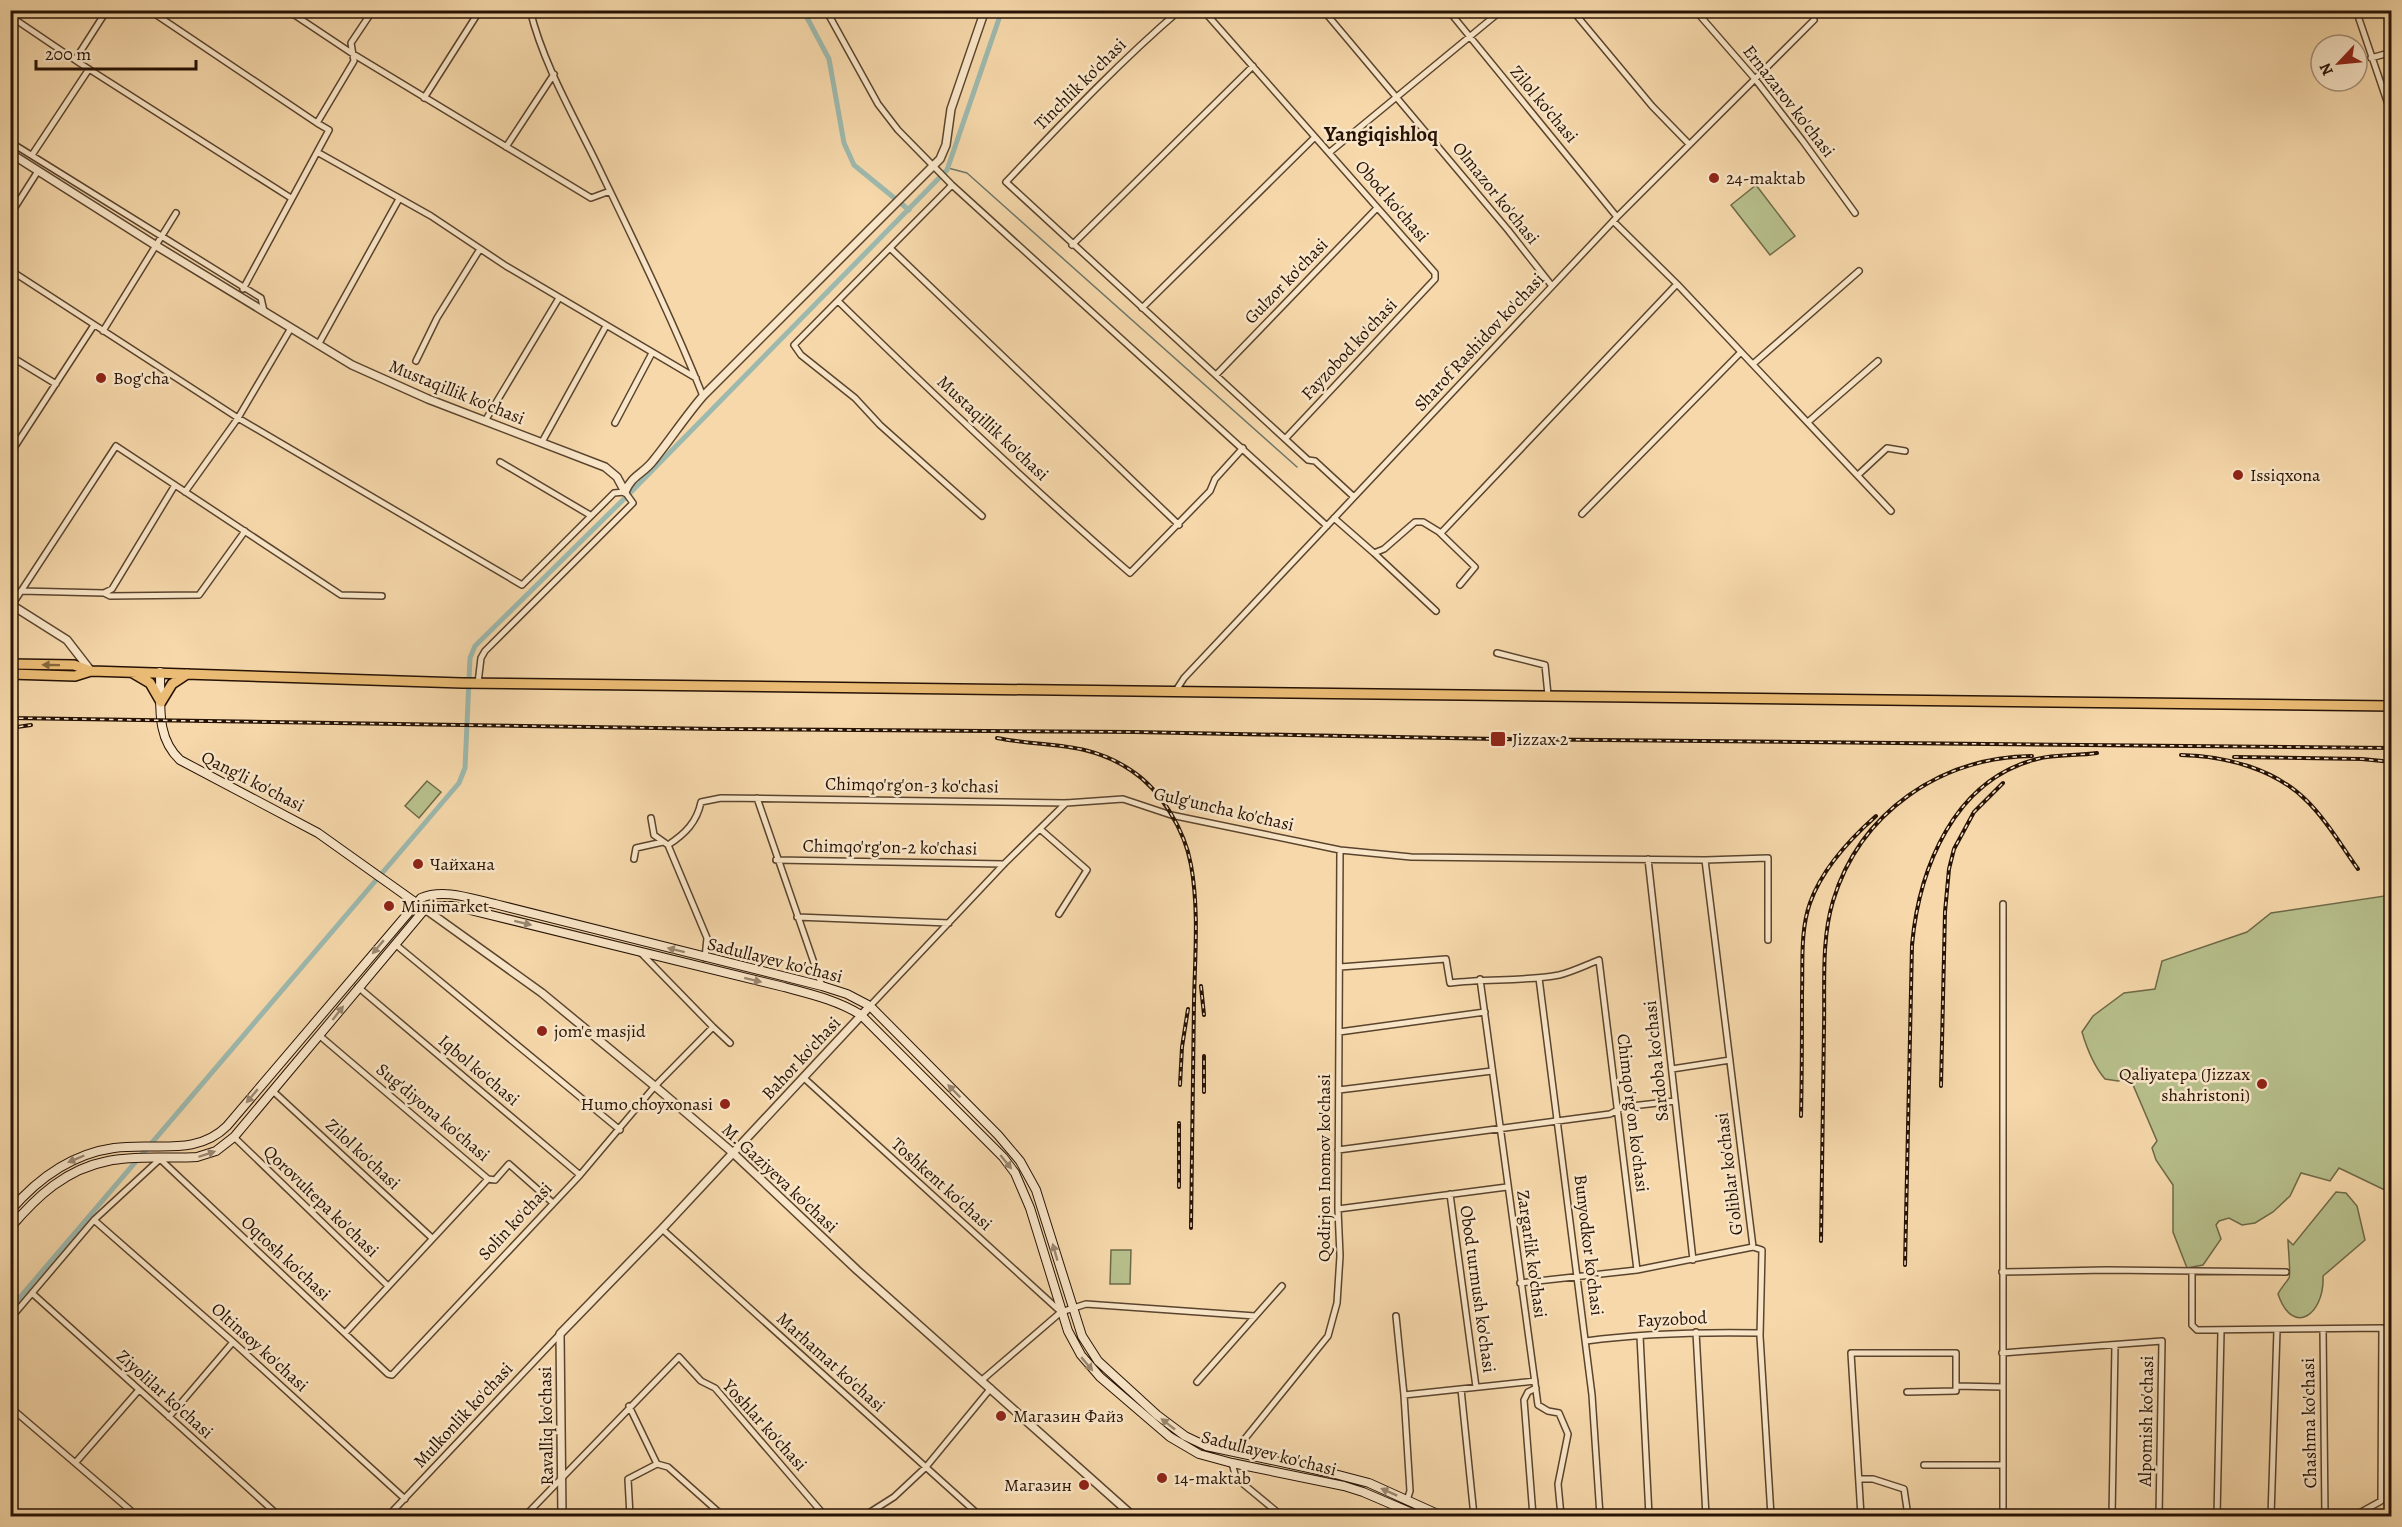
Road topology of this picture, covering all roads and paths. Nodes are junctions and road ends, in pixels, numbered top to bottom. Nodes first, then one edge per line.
1 (107, 10) edge
2 (149, 10) edge
3 (287, 10) edge
4 (373, 10) edge
5 (480, 10) edge
6 (530, 10) edge
7 (826, 10) edge
8 (985, 10) edge
9 (1180, 10) edge
10 (1203, 10) edge
11 (1323, 10) edge
12 (1448, 10) edge
13 (1502, 10) edge
14 (1572, 10) edge
15 (1695, 10) edge
16 (2356, 10) edge
17 (10, 16) edge
18 (1814, 20) dead end
19 (1470, 38) junction
20 (2391, 51) edge
21 (353, 54) junction
22 (2371, 58) junction
23 (75, 60) junction
24 (1253, 66) junction
25 (89, 69) junction
26 (554, 74) junction
27 (1755, 79) junction
28 (424, 98) junction
29 (1395, 98) junction
30 (2391, 116) edge
31 (317, 123) junction
32 (1315, 137) junction
33 (10, 142) edge
34 (1689, 144) junction
35 (506, 147) junction
36 (316, 152) junction
37 (1330, 152) junction
38 (10, 153) edge
39 (32, 155) junction
40 (934, 165) junction
41 (38, 171) junction
42 (952, 185) junction
43 (610, 191) junction
44 (291, 198) junction
45 (399, 199) junction
46 (1377, 208) junction
47 (176, 213) dead end
48 (1855, 213) dead end
49 (10, 215) edge
50 (1615, 219) junction
51 (162, 235) junction
52 (155, 245) junction
53 (1072, 245) junction
54 (480, 249) junction
55 (891, 249) junction
56 (10, 270) edge
57 (1859, 271) dead end
58 (1435, 279) joint
59 (1677, 284) junction
60 (1552, 286) junction
61 (243, 289) junction
62 (559, 298) junction
63 (838, 301) junction
64 (1142, 308) junction
65 (264, 311) junction
66 (94, 325) junction
67 (606, 326) junction
68 (291, 328) junction
69 (104, 331) junction
70 (318, 345) junction
71 (1741, 352) junction
72 (652, 353) junction
73 (10, 356) edge
74 (1878, 361) dead end
75 (416, 362) dead end
76 (1753, 364) junction
77 (1216, 375) junction
78 (696, 378) junction
79 (56, 384) junction
80 (702, 396) junction
81 (237, 418) junction
82 (485, 421) junction
83 (1808, 422) junction
84 (615, 423) dead end
85 (1285, 439) junction
86 (542, 442) junction
87 (1243, 448) junction
88 (1905, 451) dead end
89 (10, 454) edge
90 (500, 462) dead end
91 (1858, 475) junction
92 (175, 485) junction
93 (185, 492) junction
94 (625, 492) junction
95 (1354, 497) junction
96 (1891, 511) dead end
97 (1582, 514) dead end
98 (590, 516) junction
99 (982, 516) dead end
100 (1334, 518) junction
101 (1179, 525) junction
102 (1327, 526) junction
103 (245, 531) junction
104 (1440, 533) junction
105 (1374, 553) junction
106 (1460, 585) dead end
107 (21, 591) junction
108 (105, 593) junction
109 (382, 596) dead end
110 (11, 604) edge
111 (1436, 611) dead end
112 (1497, 653) dead end
113 (10, 664) edge
114 (91, 671) junction
115 (128, 672) junction
116 (160, 672) junction
117 (189, 673) junction
118 (10, 674) edge
119 (478, 683) junction
120 (1175, 692) junction
121 (1548, 695) junction
122 (161, 702) junction
123 (2391, 706) edge
124 (757, 798) junction
125 (1066, 803) junction
126 (651, 818) dead end
127 (1040, 829) junction
128 (666, 844) junction
129 (1340, 850) junction
130 (634, 859) dead end
131 (1648, 859) junction
132 (777, 860) junction
133 (1706, 860) junction
134 (1004, 864) junction
135 (388, 883) joint
136 (416, 903) junction
137 (2002, 904) dead end
138 (425, 909) junction
139 (1059, 914) dead end
140 (797, 917) junction
141 (949, 923) junction
142 (1768, 939) dead end
143 (395, 944) junction
144 (640, 952) junction
145 (705, 958) junction
146 (1340, 967) junction
147 (1539, 978) junction
148 (1480, 979) junction
149 (822, 986) junction
150 (358, 987) junction
151 (870, 1006) junction
152 (1485, 1012) junction
153 (861, 1015) junction
154 (713, 1026) junction
155 (1339, 1032) junction
156 (320, 1036) junction
157 (730, 1043) dead end
158 (1730, 1060) junction
159 (1672, 1069) junction
160 (1492, 1071) junction
161 (804, 1078) junction
162 (656, 1086) junction
163 (1339, 1090) junction
164 (274, 1092) junction
165 (1675, 1101) junction
166 (1617, 1111) junction
167 (1558, 1122) junction
168 (1500, 1129) junction
169 (620, 1130) junction
170 (234, 1137) junction
171 (1338, 1150) junction
172 (732, 1152) junction
173 (160, 1159) junction
174 (580, 1175) junction
175 (488, 1179) junction
176 (1507, 1187) junction
177 (1450, 1194) junction
178 (553, 1203) junction
179 (1338, 1209) junction
180 (10, 1210) edge
181 (94, 1220) junction
182 (10, 1228) edge
183 (662, 1229) junction
184 (432, 1238) junction
185 (1753, 1247) junction
186 (1693, 1260) junction
187 (1637, 1270) junction
188 (2002, 1272) junction
189 (2192, 1272) junction
190 (2286, 1272) dead end
191 (1579, 1277) junction
192 (1520, 1283) junction
193 (388, 1286) junction
194 (1282, 1286) dead end
195 (32, 1293) junction
196 (1071, 1308) junction
197 (1061, 1312) junction
198 (1255, 1316) junction
199 (1395, 1316) dead end
200 (10, 1319) edge
201 (2322, 1329) junction
202 (2277, 1330) junction
203 (2221, 1331) junction
204 (1696, 1332) junction
205 (345, 1333) junction
206 (1760, 1333) junction
207 (560, 1334) junction
208 (1640, 1336) junction
209 (1586, 1341) junction
210 (233, 1342) junction
211 (2115, 1345) junction
212 (2002, 1353) junction
213 (2382, 1355) junction
214 (2391, 1355) edge
215 (393, 1374) joint
216 (982, 1380) junction
217 (1534, 1381) junction
218 (1197, 1382) dead end
219 (1956, 1386) junction
220 (2002, 1386) junction
221 (1476, 1387) junction
222 (991, 1388) junction
223 (1536, 1388) junction
224 (1461, 1389) junction
225 (138, 1391) junction
226 (1907, 1392) dead end
227 (1404, 1395) junction
228 (10, 1407) edge
229 (629, 1407) junction
230 (169, 1417) junction
231 (1240, 1455) junction
232 (76, 1462) junction
233 (1232, 1463) junction
234 (657, 1464) junction
235 (1924, 1465) dead end
236 (2002, 1465) junction
237 (926, 1467) junction
238 (562, 1477) junction
239 (1859, 1479) junction
240 (405, 1499) junction
241 (1407, 1500) junction
242 (137, 1516) edge
243 (279, 1516) edge
244 (388, 1516) edge
245 (525, 1516) edge
246 (562, 1516) edge
247 (630, 1516) edge
248 (723, 1516) edge
249 (825, 1516) edge
250 (864, 1516) edge
251 (980, 1516) edge
252 (1133, 1516) edge
253 (1282, 1516) edge
254 (1419, 1516) edge
255 (1442, 1516) edge
256 (1474, 1516) edge
257 (1533, 1516) edge
258 (1561, 1516) edge
259 (1600, 1516) edge
260 (1649, 1516) edge
261 (1706, 1516) edge
262 (1771, 1516) edge
263 (1861, 1516) edge
264 (1908, 1516) edge
265 (2002, 1516) edge
266 (2112, 1516) edge
267 (2159, 1516) edge
268 (2217, 1516) edge
269 (2271, 1516) edge
270 (2325, 1516) edge
271 (2354, 1516) edge

1 - 23 street
2 - 31 street
3 - 21 street
4 - 21 street
5 - 28 street
6 - 26 street
7 - 40 street
8 - 40 street
9 - 53 street, Tinchlik ko'chasi
10 - 24 street, Obod ko'chasi
11 - 29 street, Olmazor ko'chasi
12 - 19 street, Zilol ko'chasi
13 - 19 street
14 - 34 street
15 - 27 street, Ernazarov ko'chasi
16 - 22 street
17 - 23 street
18 - 27 street, Sharof Rashidov ko'chasi
19 - 29 street
19 - 50 street, Zilol ko'chasi
20 - 22 street
21 - 28 street
21 - 31 street
22 - 30 street
23 - 25 street
24 - 32 street, Obod ko'chasi
24 - 53 street
25 - 39 street
25 - 44 street
26 - 35 street
26 - 43 street
27 - 34 street, Sharof Rashidov ko'chasi
27 - 48 street, Ernazarov ko'chasi
28 - 35 street
29 - 37 street
29 - 60 street, Olmazor ko'chasi
31 - 36 street
32 - 37 street, Obod ko'chasi
32 - 64 street
33 - 39 street, Mustaqillik ko'chasi
34 - 50 street, Sharof Rashidov ko'chasi
35 - 43 street
36 - 44 street
36 - 45 street
37 - 46 street, Obod ko'chasi
38 - 41 street, Mustaqillik ko'chasi
39 - 51 street, Mustaqillik ko'chasi
40 - 42 street
40 - 80 street
41 - 49 street
41 - 52 street, Mustaqillik ko'chasi
42 - 55 street
42 - 87 street
43 - 78 street
44 - 61 street
45 - 54 street
45 - 70 street
46 - 58 street, Obod ko'chasi
46 - 77 street, Gulzor ko'chasi
47 - 51 street
50 - 59 street, Zilol ko'chasi
50 - 60 street, Sharof Rashidov ko'chasi
51 - 52 street
51 - 61 street, Mustaqillik ko'chasi
52 - 65 street, Mustaqillik ko'chasi
52 - 69 street
53 - 64 street
54 - 62 street
54 - 75 street
55 - 63 street
55 - 101 street
56 - 66 street
57 - 76 street
58 - 85 street, Fayzobod ko'chasi
59 - 71 street, Zilol ko'chasi
59 - 104 street
60 - 95 street, Sharof Rashidov ko'chasi
61 - 65 street, Mustaqillik ko'chasi
62 - 67 street
62 - 82 street
63 - 99 street
63 - 101 street, Mustaqillik ko'chasi
64 - 77 street
65 - 68 street, Mustaqillik ko'chasi
66 - 69 street
66 - 79 street
67 - 72 street
67 - 86 street
68 - 70 street, Mustaqillik ko'chasi
68 - 81 street
69 - 81 street
70 - 82 street, Mustaqillik ko'chasi
71 - 76 street, Zilol ko'chasi
71 - 97 street
72 - 78 street
72 - 84 street
73 - 79 street
74 - 83 street
76 - 83 street, Zilol ko'chasi
77 - 85 street
78 - 80 street
79 - 89 street
80 - 94 street
81 - 93 street
81 - 98 street
82 - 86 street, Mustaqillik ko'chasi
83 - 91 street, Zilol ko'chasi
85 - 95 street
86 - 94 street, Mustaqillik ko'chasi
87 - 101 street
87 - 102 street
88 - 91 street
90 - 98 street
91 - 96 street, Zilol ko'chasi
92 - 93 street
92 - 107 street
92 - 108 street
93 - 103 street
94 - 98 street
94 - 119 street, Mustaqillik ko'chasi
95 - 100 street, Sharof Rashidov ko'chasi
100 - 102 street, Sharof Rashidov ko'chasi
100 - 105 street
102 - 120 street, Sharof Rashidov ko'chasi
103 - 108 street
103 - 109 street
104 - 105 street
104 - 106 street
105 - 111 street
107 - 108 street
107 - 110 street
110 - 114 street
112 - 121 street
114 -> 113 main road
114 - 115 main road
114 - 118 main road
115 - 116 main road
115 - 122 main road
116 - 117 main road
116 - 122 main road, Qang'li ko'chasi
117 - 119 main road
117 - 122 main road
119 - 120 main road
120 - 121 main road
121 - 123 main road
122 - 135 main road, Qang'li ko'chasi
124 - 125 street, Chimqo'rg'on-3 ko'chasi
124 - 128 street, Chimqo'rg'on-3 ko'chasi
124 - 132 street
125 - 127 street, Bahor ko'chasi
125 - 129 street, Gulg'uncha ko'chasi
126 - 128 street
127 - 134 street, Bahor ko'chasi
127 - 139 street
128 - 130 street
128 - 145 street
129 - 131 street, Gulg'uncha ko'chasi
129 - 146 street, Qodirjon Inomov ko'chasi
131 - 133 street, Gulg'uncha ko'chasi
131 - 159 street, Sardoba ko'chasi
132 - 134 street, Chimqo'rg'on-2 ko'chasi
132 - 140 street
133 - 142 street, Gulg'uncha ko'chasi
133 - 158 street, G'oliblar ko'chasi
134 - 141 street, Bahor ko'chasi
135 - 136 main road, M. Gaziyeva ko'chasi
136 - 138 main road, M. Gaziyeva ko'chasi
145 -> 136 main road, Sadullayev ko'chasi
136 -> 180 main road
137 - 188 street
138 - 143 main road
138 -> 144 main road, Sadullayev ko'chasi
138 - 162 street, M. Gaziyeva ko'chasi
140 - 141 street
140 - 149 street
141 - 151 street, Bahor ko'chasi
143 - 150 main road
143 - 169 street
144 -> 153 main road, Sadullayev ko'chasi
144 - 154 street
145 - 149 main road, Sadullayev ko'chasi
146 - 148 street
146 - 155 street, Qodirjon Inomov ko'chasi
147 - 148 street
147 - 166 street, Chimqo'rg'on ko'chasi
147 - 167 street, Bunyodkor ko'chasi
148 - 152 street, Zargarlik ko'chasi
149 - 151 main road, Sadullayev ko'chasi
156 -> 150 main road
150 - 174 street, Iqbol ko'chasi
151 - 153 street, Bahor ko'chasi
196 -> 151 main road, Sadullayev ko'chasi
152 - 155 street
152 - 160 street, Zargarlik ko'chasi
153 - 161 street, Bahor ko'chasi
153 -> 197 main road, Sadullayev ko'chasi
154 - 157 street
154 - 162 street, Solin ko'chasi
155 - 163 street, Qodirjon Inomov ko'chasi
156 - 164 main road
156 - 175 street, Sug'diyona ko'chasi
158 - 159 street
158 - 185 street, G'oliblar ko'chasi
159 - 165 street, Sardoba ko'chasi
160 - 163 street
160 - 168 street, Zargarlik ko'chasi
161 - 172 street, Bahor ko'chasi
161 - 197 street, Toshkent ko'chasi
162 - 169 street, Solin ko'chasi
162 - 172 street, M. Gaziyeva ko'chasi
163 - 171 street, Qodirjon Inomov ko'chasi
164 - 170 main road
164 - 184 street, Zilol ko'chasi
165 - 166 street
165 - 186 street, Sardoba ko'chasi
166 - 167 street
166 - 187 street, Chimqo'rg'on ko'chasi
167 - 168 street
167 - 191 street, Bunyodkor ko'chasi
168 - 171 street
168 - 176 street, Zargarlik ko'chasi
169 - 174 street, Solin ko'chasi
173 -> 170 main road
170 - 193 street, Qorovultepa ko'chasi
171 - 179 street, Qodirjon Inomov ko'chasi
172 - 183 street, Bahor ko'chasi
172 - 216 street, M. Gaziyeva ko'chasi
173 - 181 street
173 - 182 main road
173 - 205 street, Oqtosh ko'chasi
174 - 178 street, Solin ko'chasi
175 - 178 street, Sug'diyona ko'chasi
175 - 184 street
176 - 177 street
176 - 192 street, Zargarlik ko'chasi
177 - 179 street
177 - 221 street, Obod turmush ko'chasi
178 - 215 street, Solin ko'chasi
179 - 231 street, Qodirjon Inomov ko'chasi
181 - 195 street
181 - 210 street, Oltinsoy ko'chasi
183 - 207 street, Bahor ko'chasi
183 - 237 street, Marhamat ko'chasi
184 - 193 street
185 - 186 street
185 - 206 street, G'oliblar ko'chasi
186 - 187 street
187 - 191 street
188 - 189 street
188 - 212 street
189 - 190 street
189 - 203 street
191 - 192 street
191 - 209 street, Bunyodkor ko'chasi
192 - 217 street, Zargarlik ko'chasi
193 - 205 street
194 - 198 street
195 - 200 street
195 - 225 street, Ziyolilar ko'chasi
196 - 197 street
196 - 198 street
231 -> 196 main road, Sadullayev ko'chasi
197 - 216 street
197 -> 233 main road, Sadullayev ko'chasi
198 - 218 street
199 - 227 street
201 - 202 street
201 - 213 street
201 - 270 street, Chashma ko'chasi
202 - 203 street
202 - 269 street, Chashma ko'chasi
203 - 268 street
204 - 206 street, Fayzobod
204 - 208 street, Fayzobod
204 - 261 street
205 - 215 street, Oqtosh ko'chasi
206 - 262 street, G'oliblar ko'chasi
207 - 238 street, Ravalliq ko'chasi
207 - 240 street, Mulkonlik ko'chasi
208 - 209 street, Fayzobod
208 - 260 street
209 - 259 street, Bunyodkor ko'chasi
210 - 230 street
210 - 240 street, Oltinsoy ko'chasi
211 - 212 street, Alpomish ko'chasi
211 - 266 street
211 - 267 street, Alpomish ko'chasi
212 - 220 street
213 - 214 street
213 - 271 street
216 - 222 street, M. Gaziyeva ko'chasi
217 - 221 street
217 - 223 street, Zargarlik ko'chasi
219 - 220 street
219 - 226 street
219 - 239 street
220 - 236 street
221 - 224 street
222 - 237 street
222 - 252 street, M. Gaziyeva ko'chasi
223 - 257 street
223 - 258 street, Zargarlik ko'chasi
224 - 227 street
224 - 256 street, Obod turmush ko'chasi
225 - 230 street, Ziyolilar ko'chasi
225 - 232 street
227 - 241 street
228 - 232 street
229 - 234 street
229 - 238 street
229 - 249 street, Yoshlar ko'chasi
230 - 243 street, Ziyolilar ko'chasi
241 -> 231 main road, Sadullayev ko'chasi
232 - 242 street
233 - 253 street
233 - 254 main road, Sadullayev ko'chasi
234 - 247 street
234 - 248 street
235 - 236 street
236 - 265 street
237 - 250 street
237 - 251 street, Marhamat ko'chasi
238 - 245 street
238 - 246 street, Ravalliq ko'chasi
239 - 263 street
239 - 264 street
240 - 244 street, Mulkonlik ko'chasi
241 - 255 main road, Sadullayev ko'chasi

